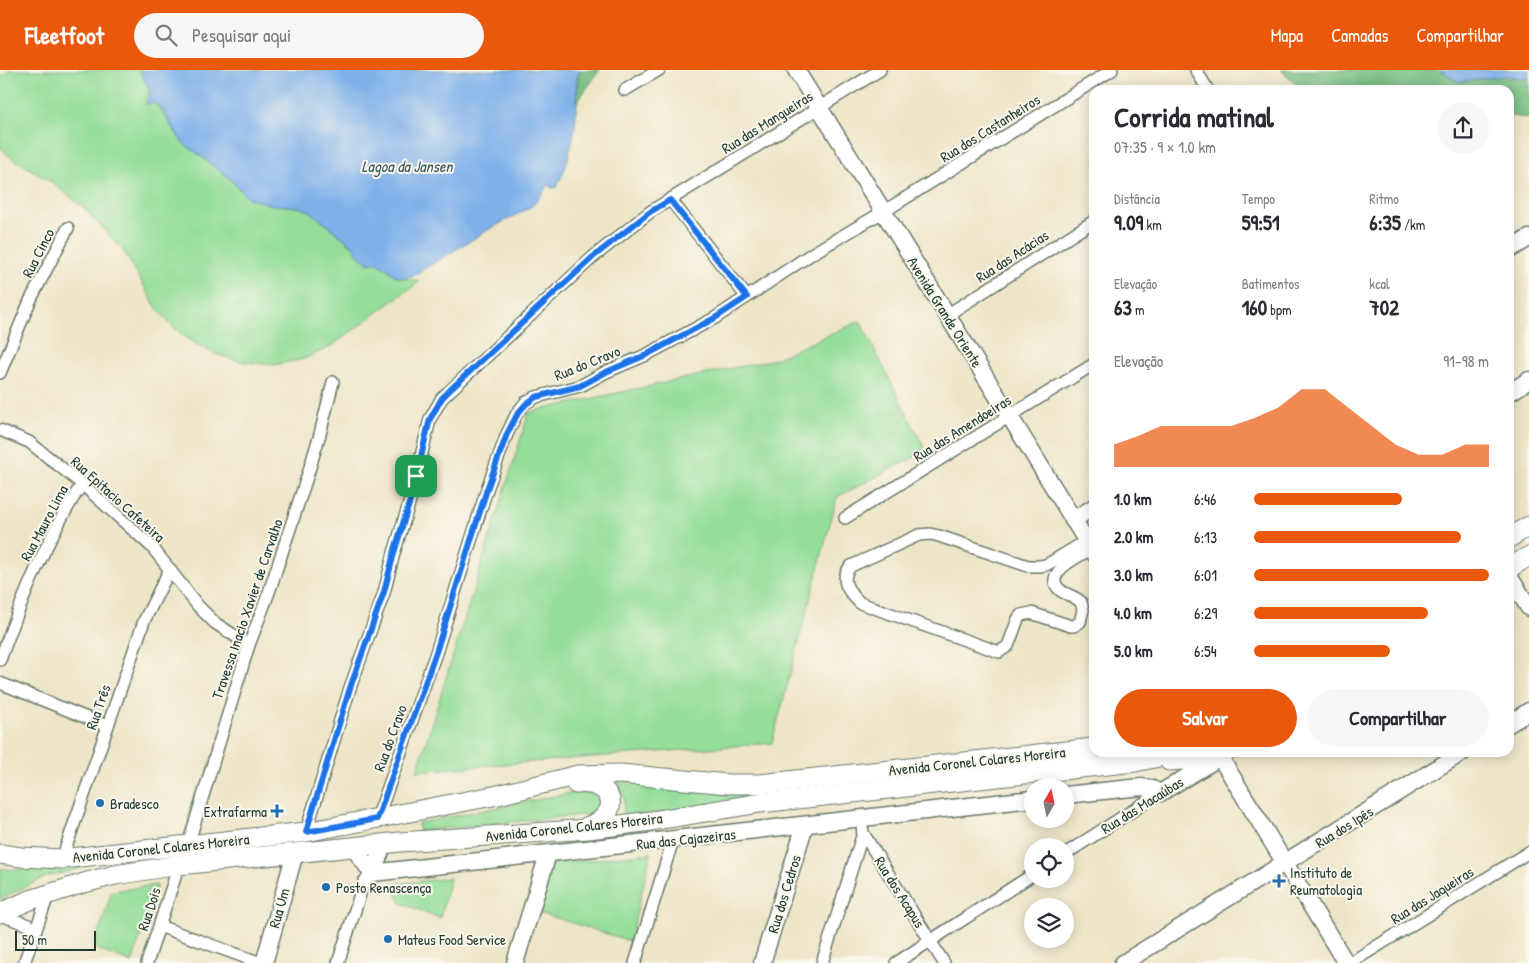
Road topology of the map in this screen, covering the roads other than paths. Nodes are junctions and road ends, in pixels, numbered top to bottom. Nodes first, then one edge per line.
1 (659, 70) edge
2 (796, 70) edge
3 (880, 70) edge
4 (1112, 70) edge
5 (1196, 70) edge
6 (1205, 85) edge
7 (625, 90) dead end
8 (819, 107) junction
9 (670, 200) junction
10 (883, 212) junction
11 (1089, 225) edge
12 (68, 228) dead end
13 (1529, 238) edge
14 (1514, 247) edge
15 (747, 297) junction
16 (947, 315) junction
17 (1089, 367) edge
18 (0, 373) edge
19 (1529, 380) edge
20 (333, 382) dead end
21 (1514, 390) edge
22 (1009, 416) junction
23 (0, 430) edge
24 (82, 484) junction
25 (1089, 510) edge
26 (845, 518) dead end
27 (1073, 520) junction
28 (1529, 526) edge
29 (1514, 535) edge
30 (1089, 546) edge
31 (1089, 548) edge
32 (1089, 549) edge
33 (1529, 556) edge
34 (1514, 565) edge
35 (170, 569) junction
36 (1514, 584) edge
37 (1529, 608) edge
38 (249, 645) junction
39 (0, 660) edge
40 (0, 683) edge
41 (1529, 711) edge
42 (1514, 721) edge
43 (107, 726) junction
44 (1089, 749) edge
45 (1158, 757) edge
46 (1198, 757) edge
47 (1220, 757) edge
48 (1224, 757) edge
49 (1455, 757) edge
50 (1135, 762) junction
51 (1160, 793) junction
52 (1074, 794) edge
53 (498, 795) junction
54 (1024, 800) edge
55 (377, 819) junction
56 (805, 825) junction
57 (862, 826) junction
58 (577, 830) junction
59 (306, 832) junction
60 (673, 840) junction
61 (0, 844) edge
62 (384, 844) junction
63 (188, 845) junction
64 (353, 847) junction
65 (1074, 848) edge
66 (1529, 852) edge
67 (295, 853) junction
68 (0, 854) edge
69 (548, 854) junction
70 (54, 859) junction
71 (1284, 864) junction
72 (179, 865) junction
73 (372, 874) junction
74 (1024, 881) edge
75 (49, 893) junction
76 (2, 916) edge
77 (159, 926) junction
78 (36, 928) junction
79 (931, 941) junction
80 (24, 963) edge
81 (147, 963) edge
82 (262, 963) edge
83 (338, 963) edge
84 (515, 963) edge
85 (635, 963) edge
86 (763, 963) edge
87 (822, 963) edge
88 (896, 963) edge
89 (944, 963) edge
90 (1123, 963) edge
91 (1348, 963) edge

1 - 7 street
2 - 8 street, Avenida Grande Oriente
3 - 8 street, Rua das Mangueiras
4 - 10 street, Rua dos Castanheiros
5 - 6 street
8 - 9 street, Rua das Mangueiras
8 - 10 street, Avenida Grande Oriente
9 - 15 street
9 - 59 street
10 - 15 street, Rua do Cravo
10 - 16 street, Avenida Grande Oriente
11 - 16 street, Rua das Acácias
12 - 18 street, Rua Cinco
13 - 14 street
15 - 55 street, Rua do Cravo
16 - 22 street, Avenida Grande Oriente
17 - 22 street, Rua das Amendoeiras
19 - 21 street
20 - 38 street, Travessa Inacio Xavier de Carvalho
22 - 26 street, Rua das Amendoeiras
22 - 27 street, Avenida Grande Oriente
23 - 24 street, Rua Epitacio Cafeteira
24 - 35 street, Rua Epitacio Cafeteira
24 - 39 street, Rua Mauro Lima
25 - 27 street
27 - 30 street, Avenida Grande Oriente
28 - 29 main road
31 - 32 street
33 - 34 main road
35 - 38 street, Rua Epitacio Cafeteira
35 - 43 street, Rua Três
36 - 37 street
38 - 63 street, Travessa Inacio Xavier de Carvalho
40 - 43 street
41 - 42 street
43 - 70 street, Rua Três
44 - 53 main road, Avenida Coronel Colares Moreira
45 - 50 main road, Avenida Coronel Colares Moreira
46 - 50 main road
47 - 51 street, Rua das Macaúbas
48 - 71 street
49 - 71 street, Rua dos Ipês
50 - 58 main road, Avenida Coronel Colares Moreira
51 - 52 street
51 - 65 street, Rua das Macaúbas
53 - 55 main road, Avenida Coronel Colares Moreira
53 - 58 main road
54 - 57 street, Rua das Cajazeiras
55 - 59 main road, Avenida Coronel Colares Moreira
56 - 57 street, Rua das Cajazeiras
56 - 60 street, Rua das Cajazeiras
56 - 86 street, Rua dos Cedros
57 - 79 street, Rua dos Acapus
57 - 87 street
58 - 62 main road, Avenida Coronel Colares Moreira
59 - 63 main road, Avenida Coronel Colares Moreira
60 - 69 street, Rua das Cajazeiras
60 - 85 street
61 - 70 main road
62 - 64 main road, Avenida Coronel Colares Moreira
62 - 73 street
63 - 70 main road, Avenida Coronel Colares Moreira
64 - 67 main road, Avenida Coronel Colares Moreira
64 - 73 street
66 - 91 street, Rua das Jaqueiras
67 - 72 main road, Avenida Coronel Colares Moreira
67 - 82 street, Rua Um
68 - 70 main road, Avenida Coronel Colares Moreira
69 - 73 street, Rua das Cajazeiras
69 - 84 street
71 - 90 street, Rua dos Ipês
71 - 91 street
72 - 75 main road, Avenida Coronel Colares Moreira
72 - 77 street, Rua Dois
73 - 83 street
74 - 79 street
75 - 76 main road, Avenida Coronel Colares Moreira
75 - 78 street
76 - 78 street
77 - 81 street, Rua Dois
77 - 82 street
78 - 80 street
79 - 88 street
79 - 89 street, Rua dos Acapus

